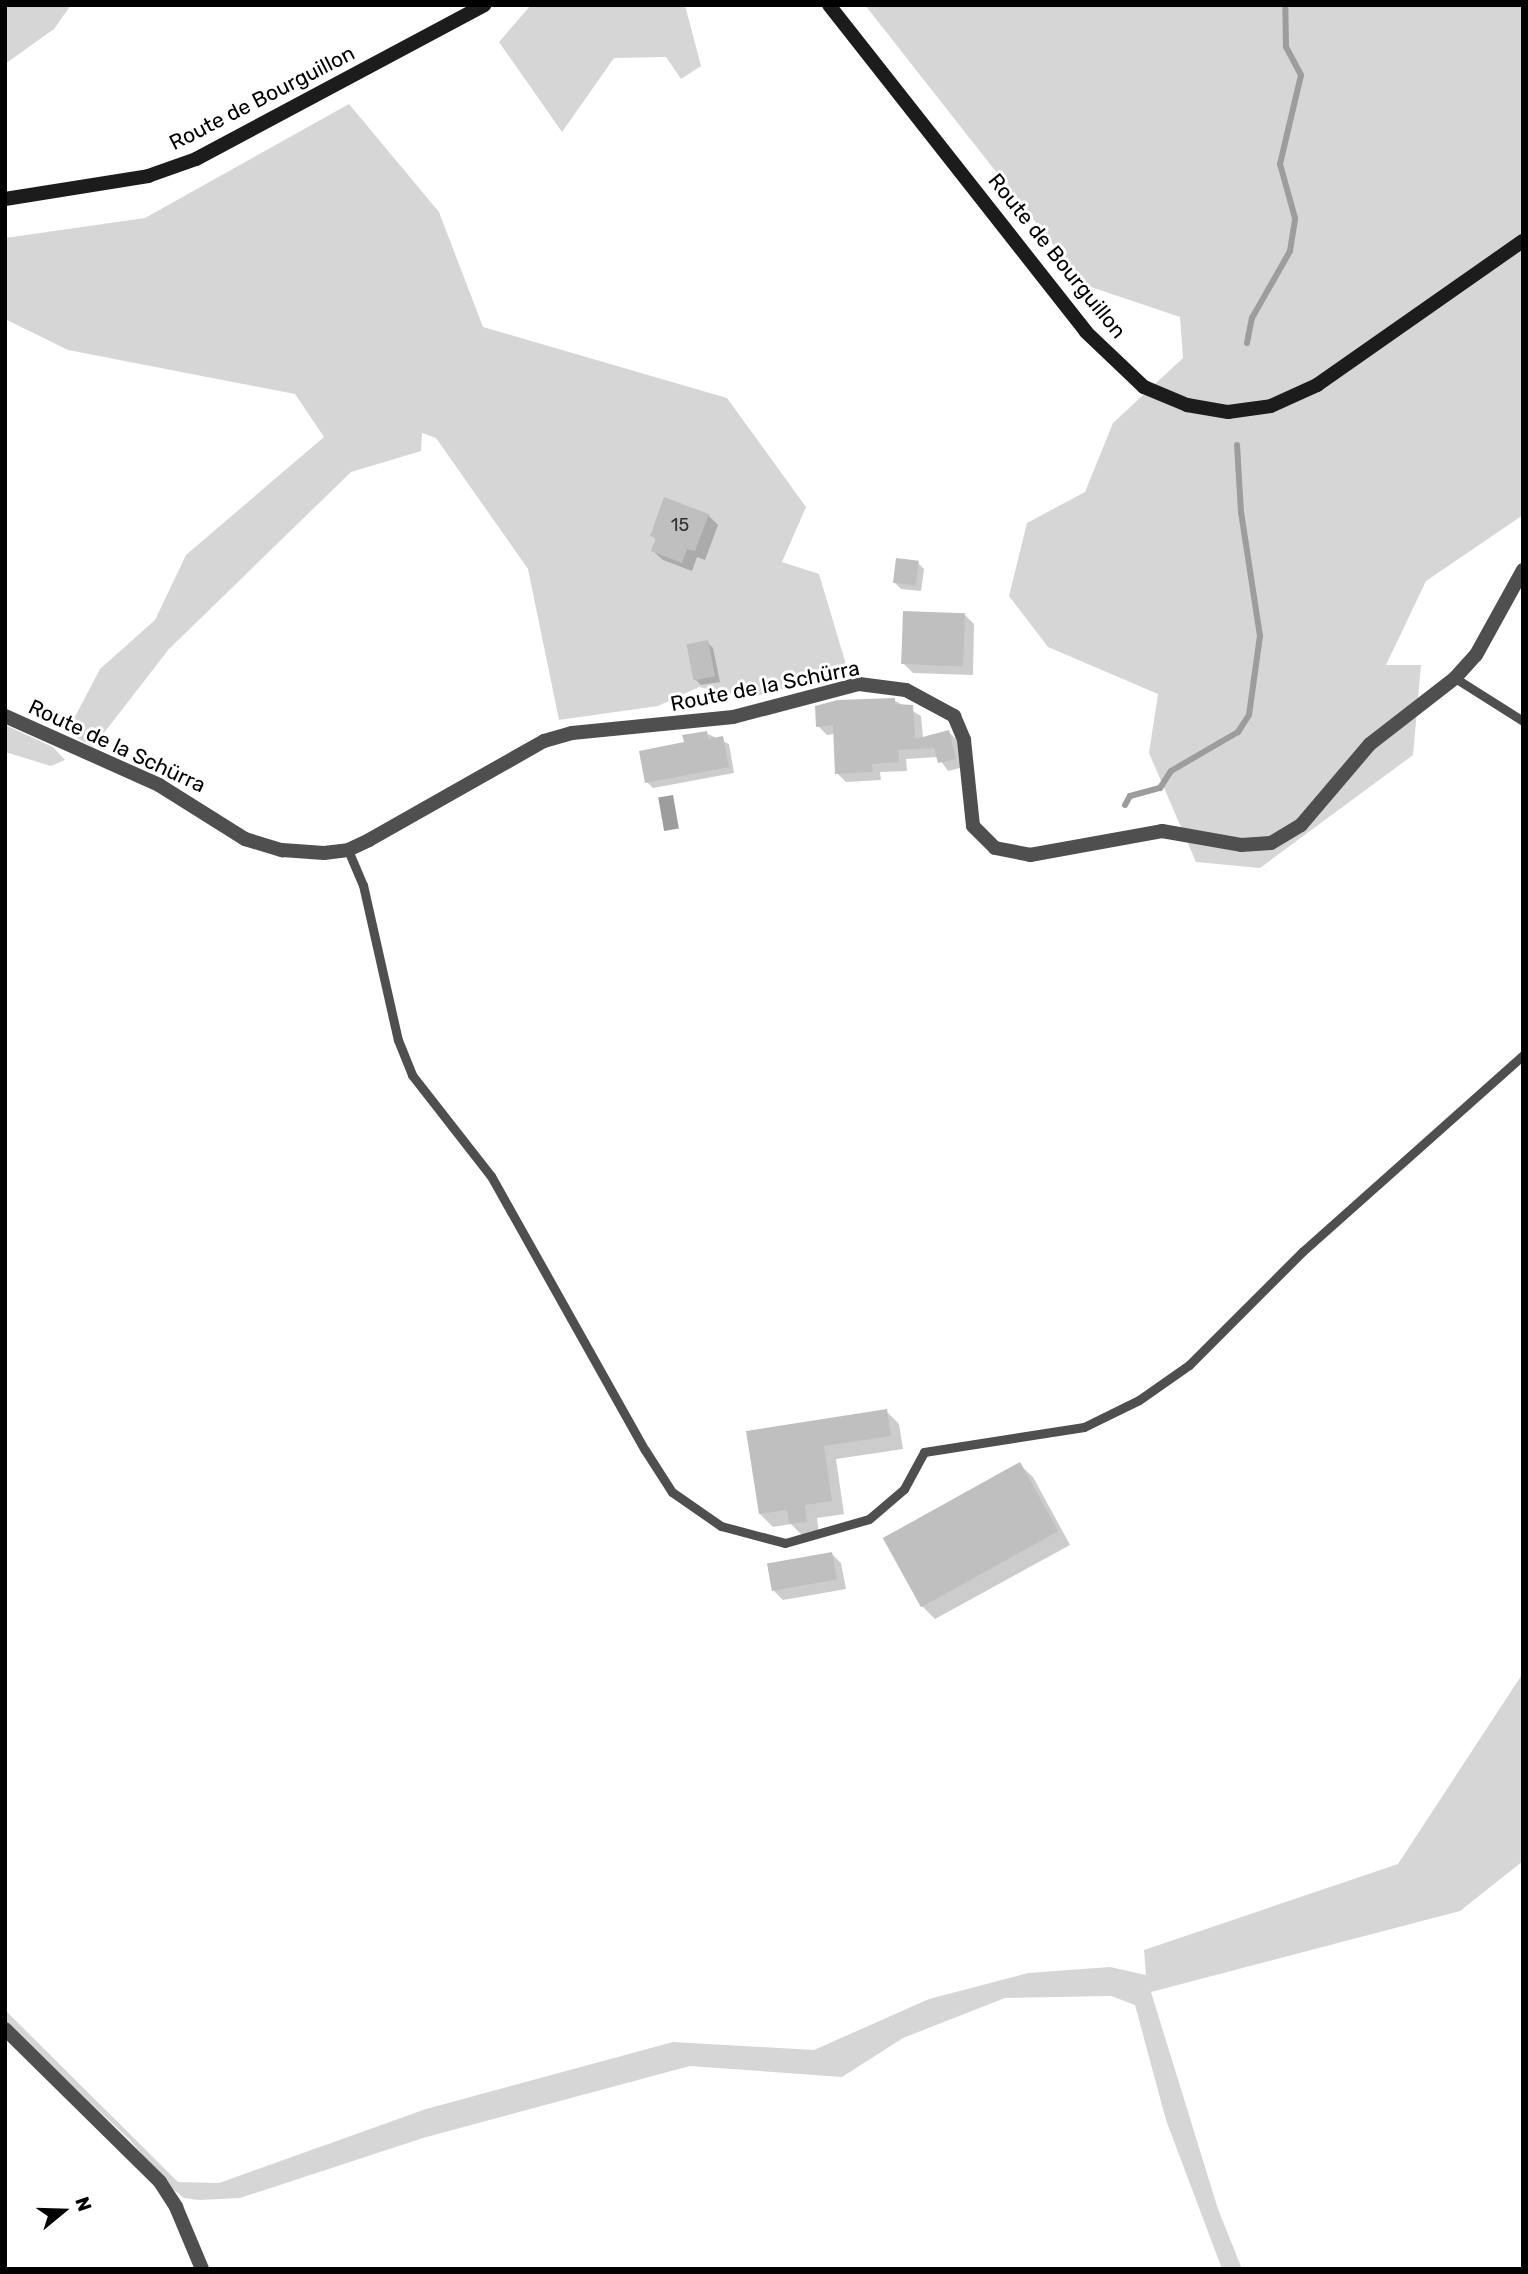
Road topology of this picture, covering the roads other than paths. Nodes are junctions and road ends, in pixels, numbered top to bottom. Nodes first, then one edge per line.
1 (484, 5) edge
2 (829, 5) edge
3 (5, 199) edge
4 (1523, 241) edge
5 (1523, 570) edge
6 (1455, 678) junction
7 (5, 716) edge
8 (1523, 720) edge
9 (348, 850) junction
10 (1523, 1055) edge
11 (5, 2029) edge
12 (202, 2269) edge

1 - 3 main road, Route de Bourguillon
2 - 4 main road, Route de Bourguillon
5 - 6 street, Route de la Schürra
6 - 8 lane
6 - 9 street, Route de la Schürra
7 - 9 street, Route de la Schürra
9 - 10 lane
11 - 12 street

